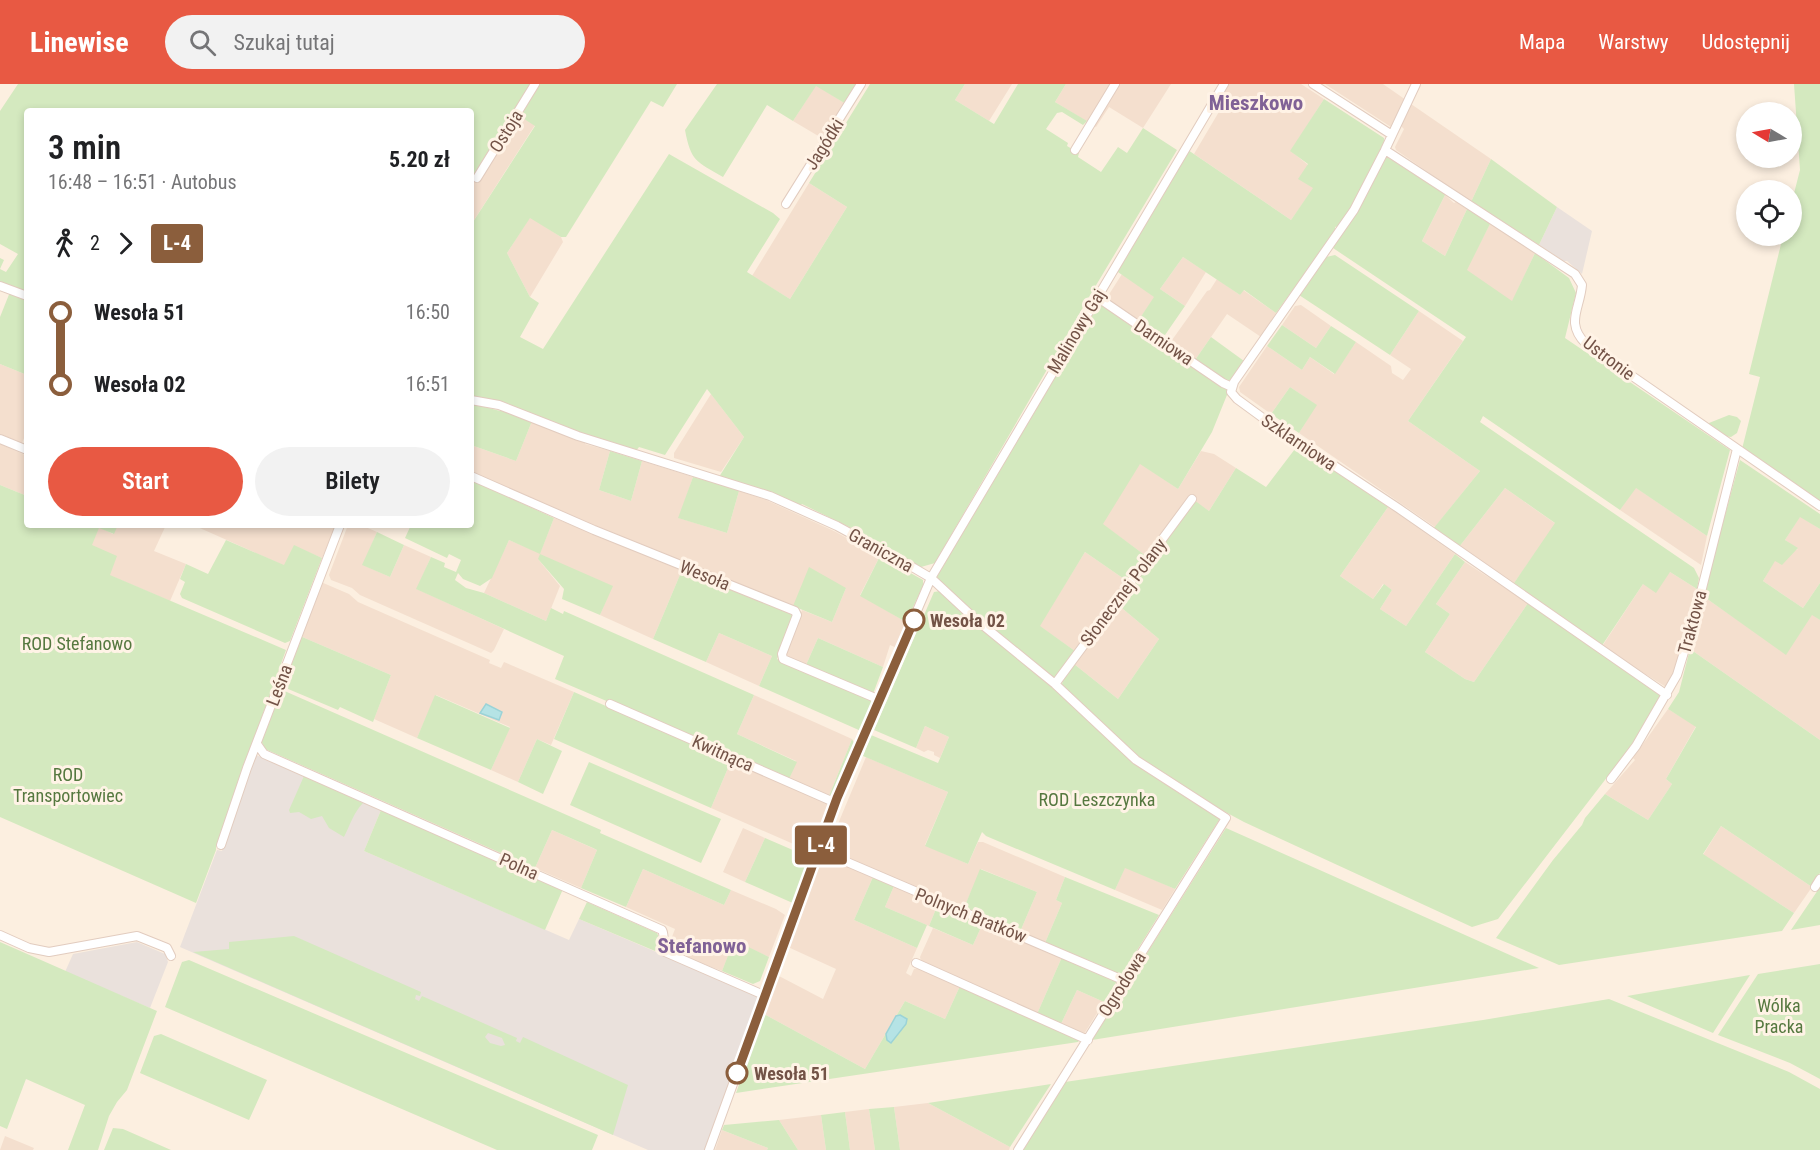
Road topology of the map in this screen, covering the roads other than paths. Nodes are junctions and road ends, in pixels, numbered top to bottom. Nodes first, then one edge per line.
1 (535, 84) edge
2 (861, 84) edge
3 (1115, 84) edge
4 (1224, 84) edge
5 (1313, 84) edge
6 (1416, 84) edge
7 (1392, 135) junction
8 (1075, 150) dead end
9 (1385, 150) junction
10 (477, 178) dead end
11 (786, 204) dead end
12 (0, 285) edge
13 (24, 295) edge
14 (1097, 297) junction
15 (1232, 387) junction
16 (474, 401) edge
17 (0, 439) edge
18 (24, 449) edge
19 (1737, 449) junction
20 (474, 477) edge
21 (1192, 499) dead end
22 (1820, 506) edge
23 (339, 528) edge
24 (931, 578) junction
25 (1054, 684) junction
26 (1667, 695) junction
27 (880, 700) junction
28 (610, 704) dead end
29 (257, 744) junction
30 (1611, 779) dead end
31 (836, 803) junction
32 (1226, 818) joint
33 (221, 845) dead end
34 (819, 850) junction
35 (1820, 879) edge
36 (1815, 887) dead end
37 (0, 935) edge
38 (171, 956) dead end
39 (916, 963) dead end
40 (1123, 980) junction
41 (766, 996) junction
42 (1088, 1040) junction
43 (710, 1150) edge
44 (1018, 1150) edge

1 - 10 street, Ostoja
2 - 11 street, Jagódki
3 - 8 street
4 - 14 street, Malinowy Gaj
5 - 7 street
6 - 7 street
7 - 9 street
9 - 15 street
9 - 19 street, Ustronie
12 - 13 street
14 - 15 street, Darniowa
14 - 24 street, Malinowy Gaj
15 - 26 street, Szklarniowa
16 - 24 street, Graniczna
17 - 18 street
19 - 22 street, Ustronie
19 - 26 street, Traktowa
20 - 27 street, Wesoła
21 - 25 street, Słonecznej Polany
23 - 29 street, Leśna
24 - 25 street, Graniczna
24 - 27 street, Malinowy Gaj
25 - 32 street, Graniczna
26 - 30 street, Traktowa
27 - 31 street, Malinowy Gaj
28 - 31 street, Kwitnąca
29 - 33 street, Leśna
29 - 41 street, Polna
31 - 34 street, Malinowy Gaj
32 - 40 street, Ogrodowa
34 - 40 street, Polnych Bratków
34 - 41 street, Malinowy Gaj
35 - 36 street
37 - 38 street
39 - 42 street
40 - 42 street, Ogrodowa
41 - 43 street, Malinowy Gaj
42 - 44 street, Ogrodowa

